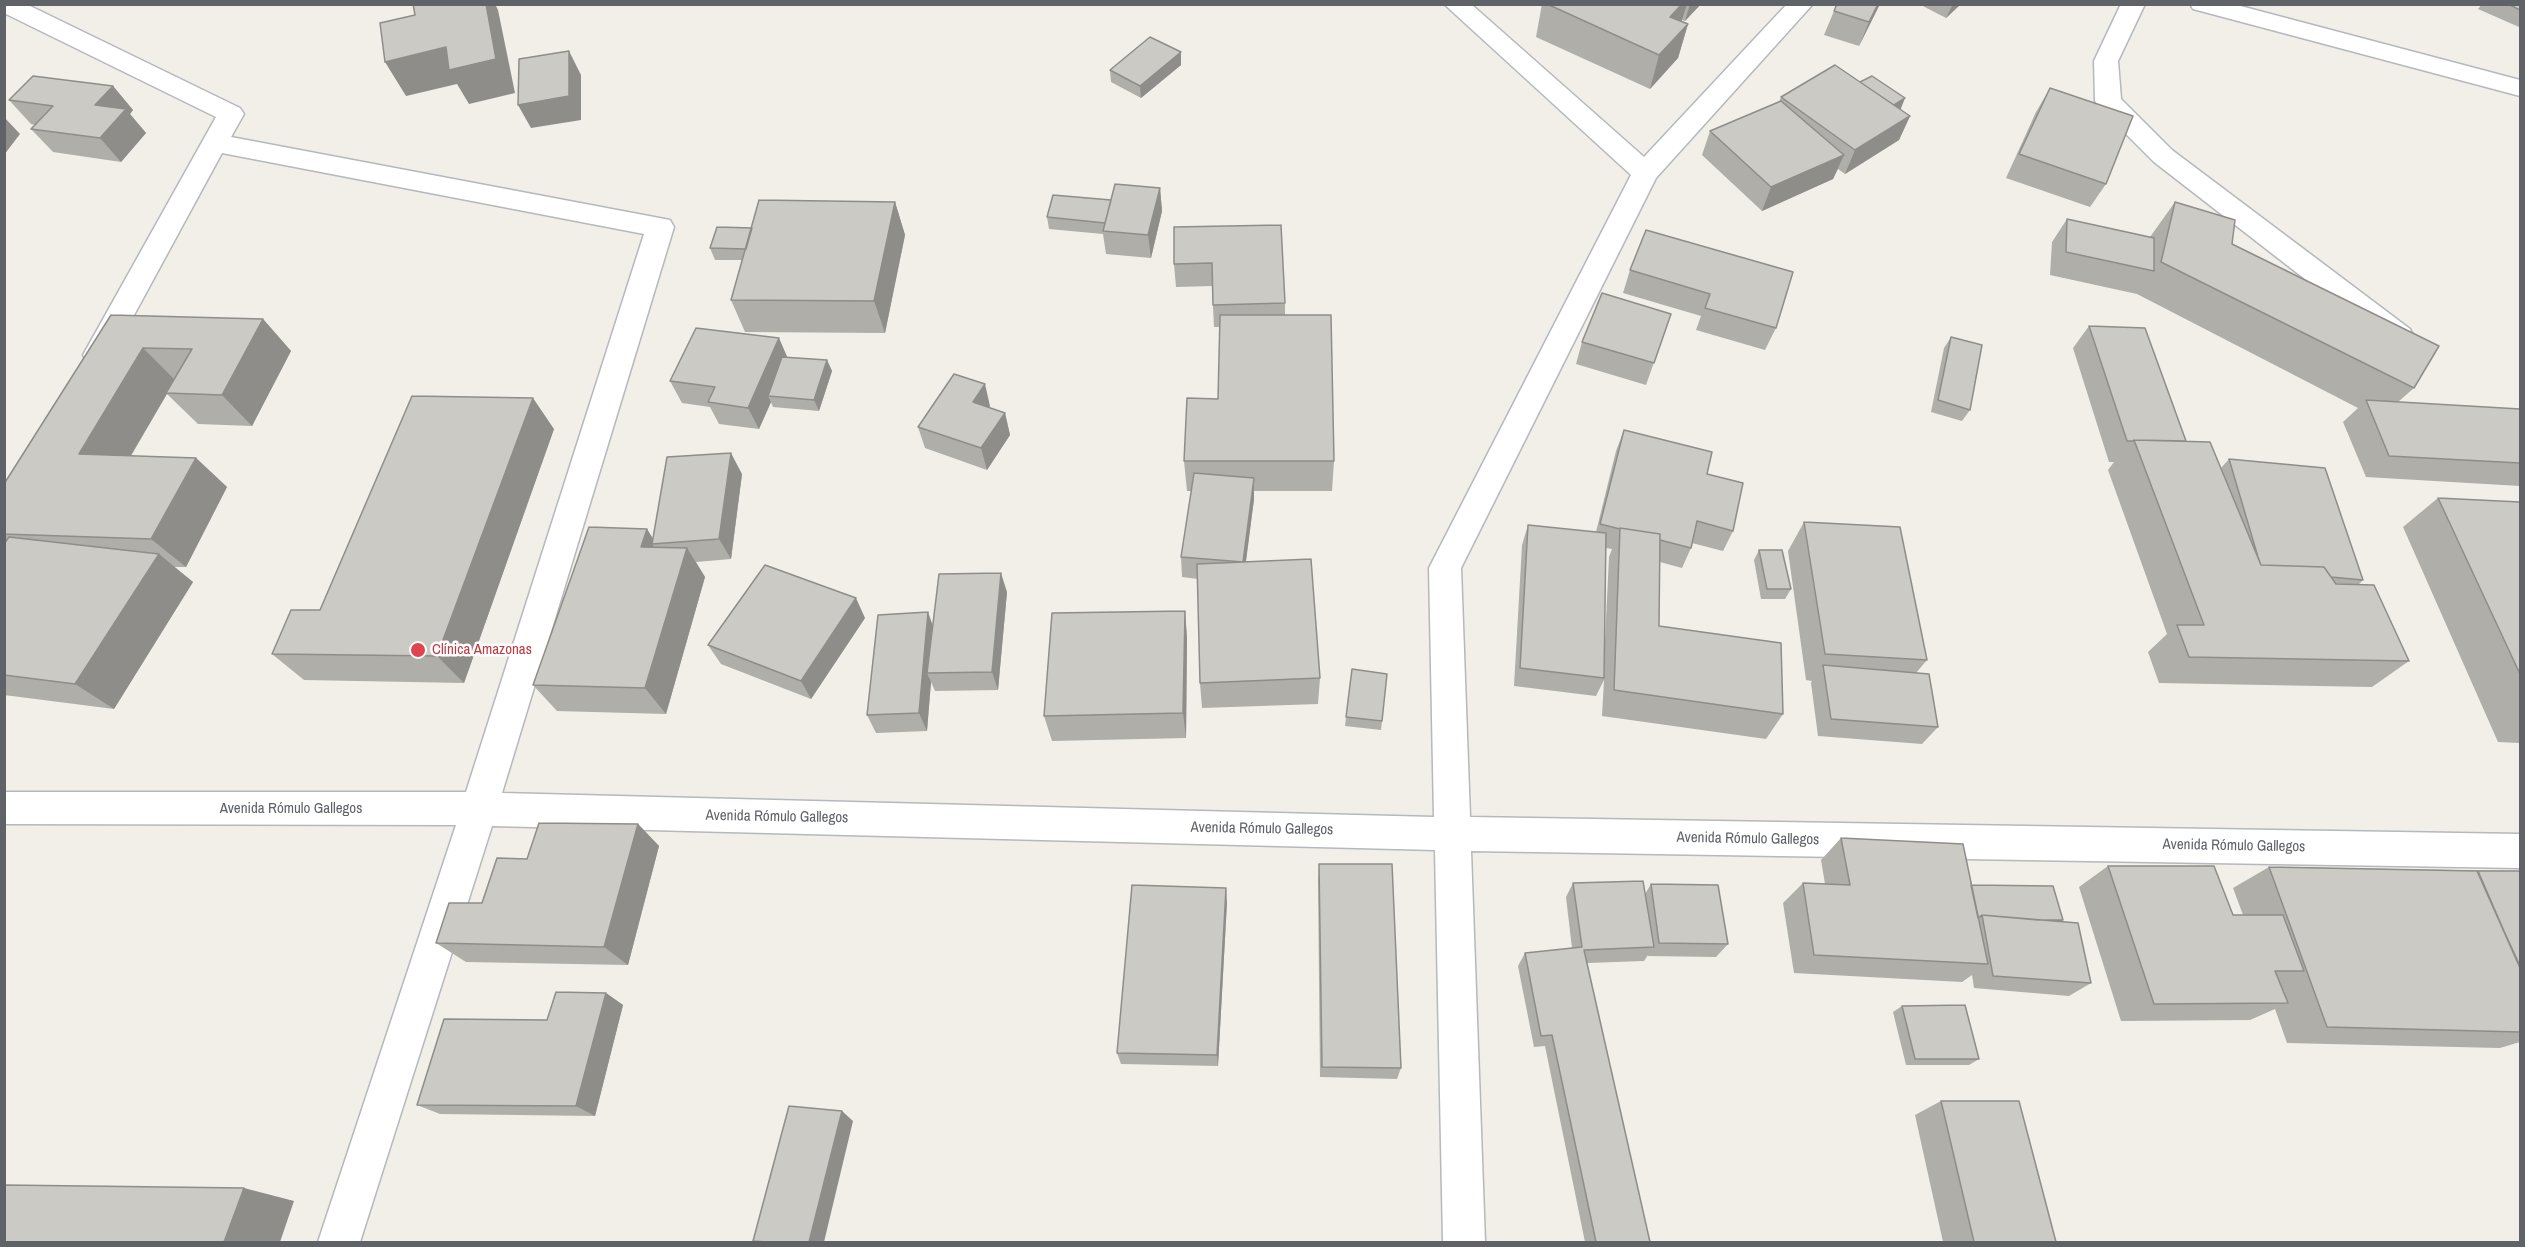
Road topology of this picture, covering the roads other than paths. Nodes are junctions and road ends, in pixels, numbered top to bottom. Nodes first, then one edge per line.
1 (5, 4) edge
2 (1456, 4) edge
3 (1801, 4) edge
4 (2133, 4) edge
5 (2202, 4) edge
6 (2520, 88) edge
7 (214, 143) junction
8 (1645, 173) junction
9 (2409, 343) edge
10 (84, 381) edge
11 (4, 808) edge
12 (479, 809) junction
13 (1453, 834) junction
14 (2520, 851) edge
15 (339, 1242) edge
16 (1464, 1242) edge

1 - 7 street
2 - 8 street
3 - 8 street
4 - 9 street
5 - 6 street
7 - 10 street
7 - 12 street
8 - 13 street
11 - 12 street, Avenida Rómulo Gallegos
12 - 13 street, Avenida Rómulo Gallegos
12 - 15 street
13 - 14 street, Avenida Rómulo Gallegos
13 - 16 street

